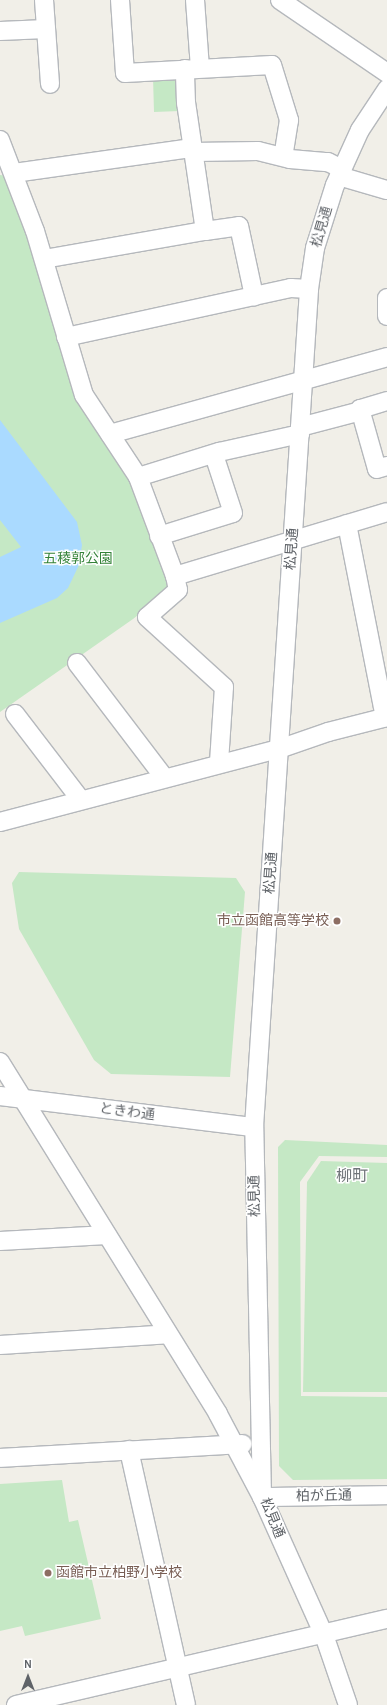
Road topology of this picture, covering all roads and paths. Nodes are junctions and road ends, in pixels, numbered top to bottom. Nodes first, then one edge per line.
1 (44, 0) edge
2 (120, 0) edge
3 (195, 0) edge
4 (287, 2) edge
5 (46, 29) junction
6 (0, 31) edge
7 (192, 68) junction
8 (387, 73) edge
9 (50, 84) dead end
10 (387, 88) edge
11 (0, 140) edge
12 (192, 150) junction
13 (283, 158) junction
14 (340, 172) junction
15 (14, 173) junction
16 (387, 190) edge
17 (205, 231) junction
18 (44, 259) junction
19 (309, 289) junction
20 (254, 296) junction
21 (387, 298) edge
22 (387, 316) edge
23 (66, 337) junction
24 (387, 357) edge
25 (303, 380) junction
26 (387, 401) edge
27 (361, 411) junction
28 (300, 430) junction
29 (110, 434) junction
30 (214, 455) junction
31 (387, 466) edge
32 (138, 477) junction
33 (387, 512) edge
34 (347, 524) junction
35 (159, 536) junction
36 (292, 541) junction
37 (175, 576) junction
38 (77, 663) dead end
39 (15, 714) dead end
40 (386, 717) edge
41 (278, 749) junction
42 (219, 763) junction
43 (164, 777) junction
44 (81, 800) junction
45 (0, 822) edge
46 (0, 1062) edge
47 (0, 1096) edge
48 (23, 1099) junction
49 (254, 1127) junction
50 (107, 1235) junction
51 (0, 1240) edge
52 (168, 1334) junction
53 (0, 1345) edge
54 (260, 1443) junction
55 (234, 1444) junction
56 (129, 1450) junction
57 (0, 1458) edge
58 (387, 1495) edge
59 (262, 1497) junction
60 (387, 1619) edge
61 (324, 1635) junction
62 (178, 1669) junction
63 (19, 1705) edge
64 (186, 1705) edge
65 (348, 1705) edge

1 - 5 street
2 - 7 street
3 - 7 street
4 - 8 street
5 - 6 street
5 - 9 street
7 - 12 street
7 - 13 street
10 - 14 street, 松見通
11 - 15 street
12 - 13 street
12 - 15 street
12 - 17 street
13 - 14 street
14 - 16 street
14 - 19 street, 松見通
15 - 18 street
17 - 18 street
17 - 20 street
18 - 23 street
19 - 20 street
19 - 25 street, 松見通
20 - 23 street
21 - 22 street
23 - 29 street
24 - 25 street
25 - 28 street, 松見通
25 - 29 street
26 - 27 street
27 - 28 street
27 - 31 street
28 - 30 street
28 - 36 street, 松見通
29 - 32 street
30 - 32 street
30 - 35 street
32 - 35 street
33 - 34 street
34 - 36 street
34 - 40 street
35 - 37 street
36 - 37 street
36 - 41 street, 松見通
37 - 42 street
38 - 43 street
39 - 44 street
40 - 41 street
41 - 42 street
41 - 49 street, 松見通
42 - 43 street
43 - 44 street
44 - 45 street
46 - 48 street
47 - 48 street, ときわ通
48 - 49 street, ときわ通
48 - 50 street
49 - 54 street, 松見通
50 - 51 street
50 - 52 street
52 - 53 street
52 - 55 street
54 - 55 street
54 - 59 street, 松見通
55 - 56 street
55 - 59 street
56 - 57 street
56 - 62 street
58 - 59 street, 柏が丘通
59 - 61 street, 松見通
60 - 61 street
61 - 62 street
61 - 65 street, 松見通
62 - 63 street
62 - 64 street

